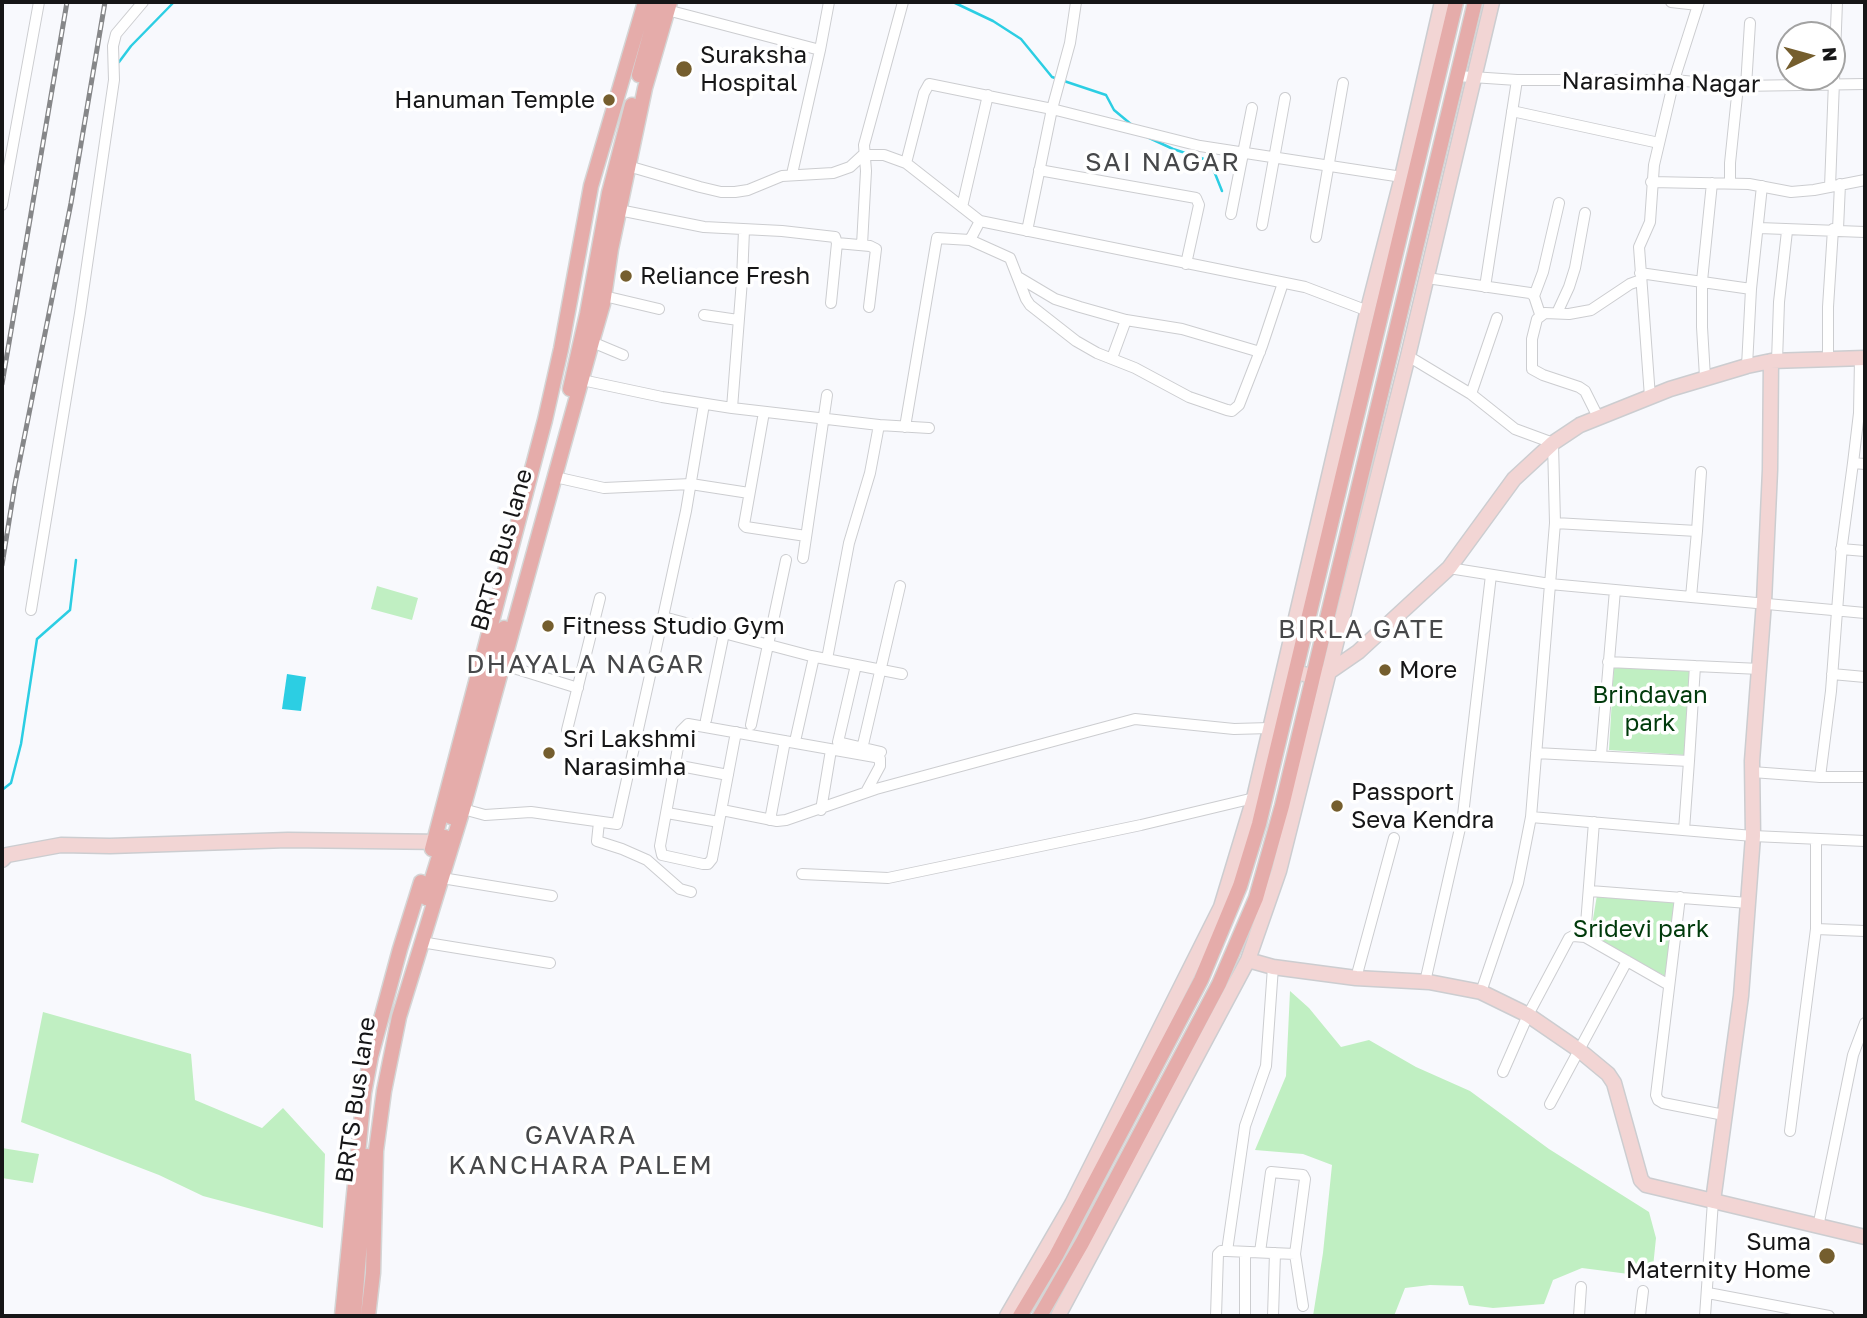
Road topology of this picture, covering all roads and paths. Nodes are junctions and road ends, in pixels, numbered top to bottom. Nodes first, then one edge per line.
1 (39, 2) edge
2 (143, 2) edge
3 (645, 2) edge
4 (829, 2) edge
5 (903, 2) edge
6 (1076, 2) edge
7 (1442, 2) edge
8 (1456, 2) edge
9 (1475, 2) edge
10 (1492, 2) edge
11 (1671, 2) edge
12 (1837, 2) edge
13 (1698, 3) edge
14 (665, 4) edge
15 (1836, 21) edge
16 (1750, 23) dead end
17 (820, 50) junction
18 (1457, 76) junction
19 (1473, 78) junction
20 (1517, 80) junction
21 (1674, 80) junction
22 (1343, 83) dead end
23 (1865, 84) edge
24 (1846, 85) edge
25 (1742, 86) junction
26 (1776, 86) edge
27 (1832, 91) edge
28 (988, 95) junction
29 (1285, 98) dead end
30 (1252, 108) dead end
31 (1052, 109) junction
32 (1512, 111) junction
33 (1659, 143) junction
34 (1243, 152) junction
35 (863, 155) junction
36 (1274, 157) junction
37 (906, 163) junction
38 (1328, 165) junction
39 (628, 166) junction
40 (1039, 170) junction
41 (792, 174) junction
42 (1402, 177) junction
43 (1865, 180) edge
44 (1651, 182) junction
45 (1712, 183) junction
46 (1730, 183) junction
47 (1835, 185) junction
48 (1762, 186) junction
49 (1559, 203) dead end
50 (2, 205) edge
51 (962, 207) junction
52 (619, 210) junction
53 (1585, 212) dead end
54 (1231, 214) dead end
55 (980, 221) junction
56 (1262, 225) dead end
57 (1759, 228) junction
58 (1836, 229) junction
59 (744, 230) junction
60 (1027, 230) junction
61 (1787, 231) junction
62 (1865, 232) edge
63 (1316, 237) dead end
64 (970, 240) junction
65 (837, 243) junction
66 (862, 245) junction
67 (1186, 264) junction
68 (1640, 276) junction
69 (1017, 277) junction
70 (1427, 278) junction
71 (1702, 281) junction
72 (1283, 283) junction
73 (1485, 287) junction
74 (1751, 289) junction
75 (604, 296) junction
76 (1534, 296) junction
77 (831, 303) dead end
78 (869, 307) dead end
79 (659, 309) dead end
80 (1368, 311) junction
81 (1557, 313) junction
82 (1541, 314) junction
83 (704, 315) dead end
84 (1497, 318) dead end
85 (738, 320) junction
86 (1126, 320) junction
87 (592, 342) junction
88 (1260, 352) junction
89 (623, 355) dead end
90 (1408, 356) junction
91 (1112, 358) junction
92 (1862, 358) edge
93 (1828, 359) junction
94 (1774, 361) junction
95 (1747, 366) junction
96 (1705, 377) junction
97 (582, 380) junction
98 (1471, 394) junction
99 (827, 395) dead end
100 (1650, 397) junction
101 (704, 404) junction
102 (732, 408) junction
103 (764, 412) junction
104 (1598, 416) junction
105 (824, 419) junction
106 (879, 425) junction
107 (905, 428) junction
108 (929, 428) dead end
109 (1553, 443) junction
110 (1853, 463) junction
111 (1865, 464) edge
112 (1701, 472) dead end
113 (555, 477) junction
114 (691, 484) junction
115 (749, 492) junction
116 (1555, 523) junction
117 (1697, 530) junction
118 (806, 536) junction
119 (1841, 549) junction
120 (1865, 551) edge
121 (803, 558) dead end
122 (786, 560) dead end
123 (1449, 568) junction
124 (1492, 575) junction
125 (1550, 584) junction
126 (900, 586) dead end
127 (1615, 590) junction
128 (1691, 597) junction
129 (600, 598) dead end
130 (1764, 602) junction
131 (31, 610) dead end
132 (1837, 610) junction
133 (1865, 613) edge
134 (663, 617) junction
135 (723, 633) junction
136 (769, 646) junction
137 (814, 657) junction
138 (827, 659) junction
139 (1608, 662) junction
140 (504, 665) junction
141 (856, 665) junction
142 (1695, 666) junction
143 (1759, 669) junction
144 (881, 670) junction
145 (1289, 671) junction
146 (1329, 672) junction
147 (902, 674) dead end
148 (1832, 674) junction
149 (1313, 676) junction
150 (1865, 677) edge
151 (578, 688) junction
152 (706, 720) dead end
153 (751, 725) dead end
154 (1270, 728) junction
155 (567, 730) dead end
156 (736, 732) junction
157 (796, 737) dead end
158 (785, 741) junction
159 (862, 749) junction
160 (831, 750) junction
161 (881, 752) dead end
162 (1536, 752) junction
163 (1601, 755) junction
164 (1689, 761) junction
165 (675, 765) junction
166 (1752, 772) junction
167 (728, 775) junction
168 (1820, 777) junction
169 (1865, 777) edge
170 (866, 792) junction
171 (1254, 798) junction
172 (463, 810) junction
173 (722, 810) junction
174 (821, 810) junction
175 (667, 813) junction
176 (1531, 817) junction
177 (770, 820) junction
178 (599, 822) junction
179 (719, 822) junction
180 (1594, 822) junction
181 (1684, 830) junction
182 (1753, 836) junction
183 (1394, 838) dead end
184 (1816, 839) junction
185 (1865, 841) edge
186 (443, 842) junction
187 (2, 860) edge
188 (802, 874) dead end
189 (442, 878) junction
190 (1591, 891) junction
191 (691, 892) dead end
192 (552, 896) dead end
193 (1680, 897) junction
194 (1748, 903) junction
195 (1816, 929) junction
196 (1865, 931) edge
197 (1586, 937) junction
198 (421, 942) junction
199 (1248, 960) junction
200 (1627, 961) junction
201 (550, 963) dead end
202 (1273, 967) junction
203 (1356, 978) junction
204 (1425, 982) junction
205 (1668, 985) junction
206 (1481, 992) junction
207 (1528, 1015) junction
208 (1865, 1023) edge
209 (1579, 1051) junction
210 (1503, 1072) dead end
211 (1550, 1104) dead end
212 (1724, 1115) junction
213 (1790, 1131) dead end
214 (1713, 1201) junction
215 (1818, 1227) junction
216 (1865, 1237) edge
217 (1227, 1251) junction
218 (1245, 1252) junction
219 (1260, 1252) junction
220 (1275, 1253) junction
221 (1295, 1254) junction
222 (1581, 1287) dead end
223 (1643, 1291) dead end
224 (1708, 1293) junction
225 (1303, 1306) dead end
226 (1795, 1313) edge
227 (342, 1316) edge
228 (354, 1316) edge
229 (368, 1316) edge
230 (1007, 1316) edge
231 (1020, 1316) edge
232 (1040, 1316) edge
233 (1058, 1316) edge
234 (1216, 1316) edge
235 (1245, 1316) edge
236 (1273, 1316) edge
237 (1579, 1316) edge
238 (1640, 1316) edge
239 (1705, 1316) edge
240 (1829, 1316) edge

1 - 50 street
2 - 131 street
3 - 186 main road
4 - 17 street
5 - 35 street
6 - 31 street
7 - 42 street
8 - 145 main road
9 - 18 main road
10 - 19 street
11 - 13 street
12 - 15 street
13 - 21 street
14 - 17 street
14 - 39 main road
14 - 186 main road, BRTS Bus lane
16 - 25 street
17 - 41 street
18 - 19 street, Narasimha Nagar
18 - 149 main road
19 - 20 street, Narasimha Nagar
19 - 70 street
20 - 21 street, Narasimha Nagar
20 - 32 street
21 - 25 street, Narasimha Nagar
21 - 33 street
22 - 38 street
23 - 24 street, Narasimha Nagar
25 - 26 street, Narasimha Nagar
25 - 46 street
27 - 47 street
28 - 31 street
28 - 37 street
28 - 51 street
29 - 36 street
30 - 34 street
31 - 34 street
31 - 40 street
32 - 33 street
32 - 73 street
33 - 44 street
34 - 36 street
34 - 54 street
35 - 37 street
35 - 41 street
35 - 66 street
36 - 38 street
36 - 56 street
37 - 51 street
38 - 42 street
38 - 63 street
39 - 41 street
39 - 52 main road
40 - 60 street
40 - 67 street
42 - 80 street
43 - 47 street
44 - 45 street
44 - 68 street
45 - 46 street
45 - 71 street
46 - 48 street
47 - 48 street
47 - 58 street
48 - 57 street
49 - 76 street
51 - 55 street
52 - 59 street
52 - 75 main road
53 - 81 street
55 - 60 street
55 - 64 street
57 - 61 street
57 - 74 street
58 - 61 street
58 - 62 street
58 - 93 street
59 - 65 street
59 - 85 street
60 - 67 street
61 - 94 street
64 - 69 street
64 - 107 street
65 - 66 street
65 - 77 street
66 - 78 street
67 - 72 street
68 - 71 street
68 - 81 street
68 - 100 street
69 - 86 street
69 - 91 street
70 - 73 street
70 - 90 street
71 - 74 street
71 - 96 street
72 - 80 street
72 - 88 street
73 - 76 street
74 - 95 street
75 - 79 street
75 - 87 main road
76 - 82 street
80 - 145 street
81 - 82 street
82 - 104 street
83 - 85 street
84 - 98 street
85 - 102 street
86 - 88 street
86 - 91 street
87 - 89 street
87 - 97 main road
88 - 91 street
90 - 98 street
90 - 146 street
92 - 93 street
92 - 110 street
93 - 94 street
94 - 95 street
94 - 130 street
95 - 96 street
96 - 100 street
97 - 101 street
97 - 113 main road
98 - 109 street
99 - 105 street
100 - 104 street
101 - 102 street
101 - 114 street
102 - 103 street
103 - 105 street
103 - 115 street
104 - 109 street
105 - 106 street
105 - 118 street
106 - 107 street
106 - 138 street
107 - 108 street
109 - 116 street
109 - 123 street
110 - 111 street
110 - 119 street
112 - 117 street
113 - 114 street
113 - 140 main road
114 - 115 street
114 - 134 street
115 - 118 street
116 - 117 street
116 - 125 street
117 - 128 street
118 - 121 street
119 - 120 street
119 - 132 street
122 - 136 street
123 - 124 street
123 - 146 street
124 - 125 street
124 - 204 street
125 - 127 street
125 - 162 street
126 - 144 street
127 - 128 street
127 - 139 street
128 - 130 street
129 - 151 street
130 - 132 street
130 - 143 street
132 - 133 street
132 - 148 street
134 - 135 street
134 - 178 street
135 - 136 street
135 - 152 street
136 - 137 street
136 - 153 street
137 - 138 street
137 - 157 street
138 - 141 street
139 - 142 street
139 - 163 street
140 - 151 street
140 - 172 main road
141 - 144 street
141 - 159 street
142 - 143 street
142 - 164 street
143 - 166 street
144 - 147 street
144 - 159 street
145 - 149 street
145 - 154 street
145 - 231 main road
146 - 149 street
146 - 199 street
148 - 150 street
148 - 168 street
149 - 232 main road
151 - 155 street
154 - 170 street
154 - 171 street
156 - 158 street
156 - 165 street
156 - 167 street
158 - 160 street
158 - 177 street
159 - 161 street
160 - 170 street
160 - 174 street
162 - 163 street
162 - 176 street
163 - 164 street
164 - 181 street
165 - 167 street
165 - 175 street
166 - 168 street
166 - 182 street
167 - 173 street
168 - 169 street
170 - 174 street
171 - 188 street
171 - 230 street
172 - 178 street
172 - 186 main road
173 - 177 street
173 - 179 street
174 - 177 street
175 - 179 street
175 - 179 street
176 - 180 street
176 - 206 street
178 - 191 street
180 - 181 street
180 - 190 street
181 - 182 street
182 - 184 street
182 - 194 street
183 - 203 street
184 - 185 street
184 - 195 street
186 - 187 street
186 - 189 main road
186 - 227 main road
186 - 228 main road, BRTS Bus lane
189 - 192 street
189 - 198 main road
190 - 193 street
190 - 197 street
193 - 194 street
193 - 205 street
194 - 212 street
195 - 196 street
195 - 213 street
197 - 200 street
197 - 207 street
198 - 201 street
198 - 229 main road
199 - 202 street
199 - 233 street
200 - 205 street
200 - 209 street
202 - 203 street
202 - 217 street
203 - 204 street
204 - 206 street
205 - 212 street
206 - 207 street
207 - 209 street
207 - 210 street
208 - 215 street
209 - 211 street
209 - 214 street
212 - 214 street
214 - 215 street
214 - 224 street
215 - 216 street
217 - 218 street
217 - 234 street
218 - 219 street
218 - 235 street
219 - 220 street
219 - 221 street
220 - 221 street
220 - 236 street
221 - 225 street
222 - 237 street
223 - 238 street
224 - 226 street
224 - 239 street
226 - 240 street

